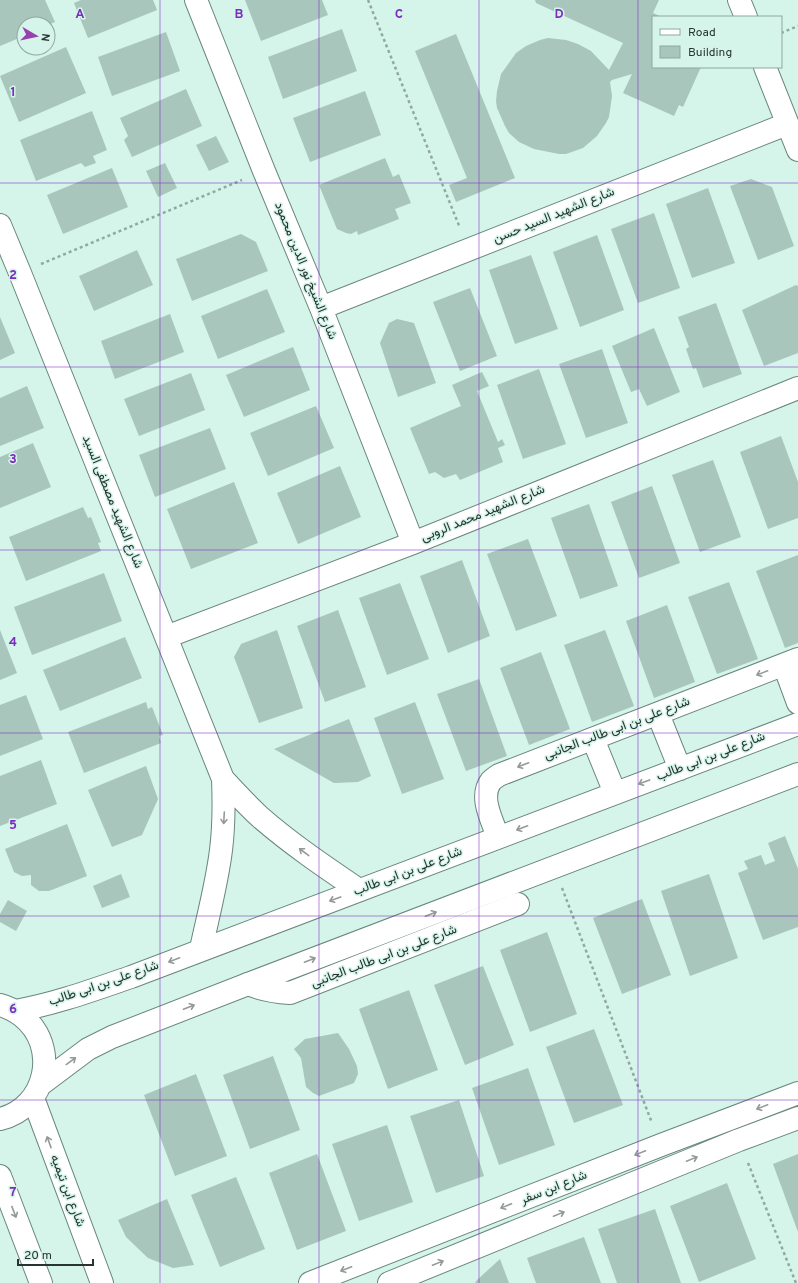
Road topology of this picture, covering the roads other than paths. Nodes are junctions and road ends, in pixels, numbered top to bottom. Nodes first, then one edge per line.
1 (196, 0) edge
2 (739, 0) edge
3 (746, 16) edge
4 (765, 68) edge
5 (787, 124) junction
6 (798, 150) edge
7 (0, 225) edge
8 (321, 308) junction
9 (798, 388) edge
10 (413, 543) junction
11 (166, 637) junction
12 (791, 662) edge
13 (798, 703) edge
14 (658, 714) junction
15 (798, 724) edge
16 (593, 739) junction
17 (680, 768) junction
18 (798, 774) edge
19 (223, 779) junction
20 (615, 793) junction
21 (498, 837) junction
22 (359, 890) junction
23 (518, 904) dead end
24 (201, 949) junction
25 (248, 984) junction
26 (5, 1005) edge
27 (36, 1091) junction
28 (798, 1093) edge
29 (798, 1118) edge
30 (0, 1120) edge
31 (0, 1176) edge
32 (399, 1248) junction
33 (368, 1261) junction
34 (403, 1280) edge
35 (41, 1283) edge
36 (102, 1283) edge
37 (310, 1283) edge
38 (377, 1283) edge

1 - 8 street, شارع الشيخ نور الدين محمود
2 - 3 street
4 - 5 street
5 - 6 street
5 - 8 street, شارع الشهيد السيد حسن
7 - 11 street, شارع الشهيد مصطفى السيد
8 - 10 street, شارع الشيخ نور الدين محمود
9 - 10 street, شارع الشهيد محمد الروبى
10 - 11 street, شارع الشهيد محمد الروبى
11 - 19 street, شارع الشهيد مصطفى السيد
12 - 13 street
12 -> 14 street, شارع على بن ابى طالب الجانبى
14 - 16 street, شارع على بن ابى طالب الجانبى
14 - 17 street
15 - 17 street, شارع على بن ابى طالب
16 - 20 street
16 -> 21 street, شارع على بن ابى طالب الجانبى
17 -> 20 street, شارع على بن ابى طالب
25 -> 18 street
22 -> 19 street, شارع الشهيد مصطفى السيد
19 -> 24 street, شارع الشهيد مصطفى السيد
20 -> 21 street, شارع على بن ابى طالب
21 - 22 street, شارع على بن ابى طالب
22 -> 24 street, شارع على بن ابى طالب
23 - 25 street, شارع على بن ابى طالب الجانبى
24 -> 26 street, شارع على بن ابى طالب
27 -> 25 street
26 - 27 street
27 - 30 street
36 -> 27 street, شارع ابن تيميه
28 -> 32 street, شارع ابن سفر
34 -> 29 street, شارع ابن سفر
31 -> 35 street
32 - 33 street, شارع ابن سفر
32 - 34 street
33 -> 37 street, شارع ابن سفر
33 - 38 street

